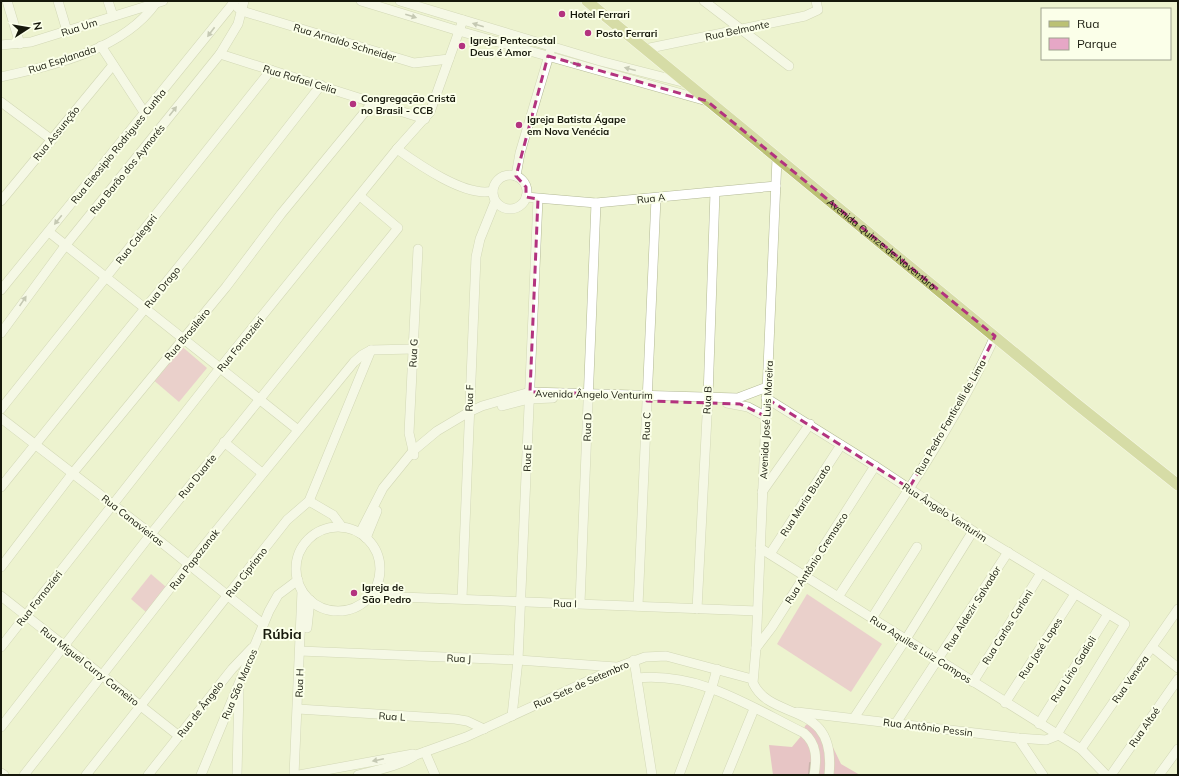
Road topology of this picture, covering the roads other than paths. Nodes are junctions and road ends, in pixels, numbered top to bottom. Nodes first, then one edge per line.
1 (7, 1) edge
2 (58, 1) edge
3 (108, 1) edge
4 (244, 1) edge
5 (361, 1) edge
6 (401, 1) edge
7 (586, 1) edge
8 (704, 1) edge
9 (816, 1) edge
10 (161, 2) edge
11 (234, 2) edge
12 (138, 8) junction
13 (242, 11) junction
14 (397, 12) junction
15 (113, 16) junction
16 (143, 19) junction
17 (463, 20) junction
18 (740, 30) junction
19 (459, 31) junction
20 (67, 32) junction
21 (20, 44) junction
22 (1, 45) edge
23 (101, 46) junction
24 (551, 47) junction
25 (645, 49) junction
26 (220, 54) junction
27 (548, 56) junction
28 (449, 59) junction
29 (113, 65) junction
30 (790, 66) dead end
31 (271, 70) junction
32 (1, 77) edge
33 (686, 83) junction
34 (321, 85) junction
35 (707, 101) junction
36 (373, 102) junction
37 (2, 104) edge
38 (144, 112) junction
39 (425, 119) junction
40 (52, 140) junction
41 (397, 149) junction
42 (777, 158) junction
43 (516, 176) junction
44 (776, 186) junction
45 (493, 191) junction
46 (715, 192) junction
47 (360, 196) junction
48 (526, 198) junction
49 (656, 198) junction
50 (538, 199) junction
51 (1, 201) edge
52 (495, 202) junction
53 (596, 203) junction
54 (48, 232) junction
55 (65, 246) junction
56 (418, 249) dead end
57 (105, 278) junction
58 (1, 290) edge
59 (145, 308) junction
60 (4, 321) edge
61 (1, 333) edge
62 (995, 336) junction
63 (183, 338) junction
64 (413, 349) junction
65 (371, 350) junction
66 (220, 368) junction
67 (767, 387) junction
68 (589, 395) junction
69 (530, 396) junction
70 (647, 398) junction
71 (766, 398) junction
72 (259, 399) junction
73 (707, 400) junction
74 (1, 409) edge
75 (469, 415) junction
76 (765, 416) junction
77 (1, 418) edge
78 (810, 424) junction
79 (298, 430) junction
80 (224, 442) junction
81 (34, 445) junction
82 (841, 445) junction
83 (413, 454) junction
84 (875, 466) junction
85 (262, 473) junction
86 (72, 474) junction
87 (1178, 486) edge
88 (1, 487) edge
89 (908, 488) junction
90 (762, 492) junction
91 (309, 500) junction
92 (112, 504) junction
93 (342, 527) junction
94 (973, 531) junction
95 (151, 534) junction
96 (363, 535) junction
97 (917, 547) dead end
98 (760, 548) junction
99 (1008, 552) junction
100 (770, 554) junction
101 (189, 564) junction
102 (1, 566) edge
103 (1041, 573) junction
104 (804, 577) junction
105 (298, 580) junction
106 (302, 591) junction
107 (373, 592) junction
108 (1075, 594) junction
109 (228, 595) junction
110 (1, 596) edge
111 (838, 597) junction
112 (462, 598) junction
113 (310, 600) junction
114 (520, 602) junction
115 (580, 603) junction
116 (638, 606) junction
117 (697, 609) junction
118 (1178, 609) edge
119 (757, 611) junction
120 (1108, 614) junction
121 (26, 615) junction
122 (872, 618) junction
123 (263, 624) junction
124 (906, 639) junction
125 (256, 644) junction
126 (64, 646) junction
127 (1, 647) edge
128 (1152, 647) junction
129 (756, 648) junction
130 (303, 652) junction
131 (518, 660) junction
132 (634, 660) junction
133 (939, 660) junction
134 (618, 667) junction
135 (1178, 668) edge
136 (716, 669) junction
137 (103, 676) junction
138 (637, 678) junction
139 (1178, 679) edge
140 (752, 681) junction
141 (973, 682) junction
142 (239, 686) junction
143 (712, 687) junction
144 (1005, 703) junction
145 (140, 706) junction
146 (754, 709) junction
147 (301, 710) junction
148 (797, 712) junction
149 (512, 716) junction
150 (854, 718) junction
151 (896, 723) junction
152 (1039, 724) junction
153 (1, 727) edge
154 (484, 729) junction
155 (1057, 734) junction
156 (179, 736) junction
157 (1018, 738) junction
158 (1081, 749) junction
159 (1178, 749) edge
160 (420, 753) junction
161 (1, 773) edge
162 (4, 775) edge
163 (24, 775) edge
164 (86, 775) edge
165 (148, 775) edge
166 (201, 775) edge
167 (236, 775) edge
168 (294, 775) edge
169 (300, 775) edge
170 (358, 775) edge
171 (435, 775) edge
172 (652, 775) edge
173 (678, 775) edge
174 (727, 775) edge
175 (814, 775) edge
176 (829, 775) edge
177 (1043, 775) edge
178 (1106, 775) edge
179 (1110, 775) edge
180 (1159, 775) edge

1 - 21 street
2 - 20 street
3 - 15 street
4 - 13 street, Rua Barão dos Aymorés
5 - 14 street
6 - 14 street
6 - 17 street
7 - 25 main road, Avenida Quinze de Novembro
8 - 18 street
9 - 18 street, Rua Belmonte
10 - 12 street, Rua Um
10 - 16 street, Rua Esplanada
11 - 13 street
11 -> 38 street, Rua Eleosipio Rodrigues Cunha
12 - 15 street, Rua Um
12 - 16 street
13 - 26 street, Rua Barão dos Aymorés
13 - 28 street, Rua Arnaldo Schneider
14 -> 19 street
15 - 20 street, Rua Um
16 - 23 street, Rua Esplanada
17 - 19 street, Rua Fornazieri
24 -> 17 street
18 - 25 street, Rua Belmonte
18 - 30 street
19 - 27 street
19 - 28 street, Rua Fornazieri
20 - 21 street, Rua Um
21 - 22 street, Rua Um
23 - 29 street
23 - 32 street, Rua Esplanada
24 - 27 street
33 -> 24 street
25 - 33 main road, Avenida Quinze de Novembro
26 - 31 street, Rua Rafael Celia
55 -> 26 street, Rua Barão dos Aymorés
27 -> 35 street
27 - 43 street
28 - 39 street, Rua Fornazieri
29 - 38 street
29 - 40 street, Rua Assunção
31 - 34 street, Rua Rafael Celia
31 - 57 street, Rua Calegari
33 - 35 main road, Avenida Quinze de Novembro
34 - 36 street, Rua Rafael Celia
34 - 59 street, Rua Drago
35 - 42 main road, Avenida Quinze de Novembro
36 - 39 street, Rua Rafael Celia
36 - 63 street, Rua Brasileiro
37 - 40 street
38 -> 54 street, Rua Eleosipio Rodrigues Cunha
39 - 41 street, Rua Fornazieri
40 - 51 street, Rua Assunção
41 - 45 street
41 - 47 street, Rua Fornazieri
42 - 44 street, Avenida José Luis Moreira
42 - 62 main road, Avenida Quinze de Novembro
43 - 45 street
43 - 48 street
44 - 46 street, Rua A
44 - 67 street, Avenida José Luis Moreira
45 - 52 street
46 - 49 street, Rua A
46 - 73 street, Rua B
47 - 66 street, Rua Fornazieri
47 - 72 street, Rua Duarte
48 - 50 street, Rua A
48 - 52 street
49 - 53 street, Rua A
49 - 70 street, Rua C
50 - 53 street, Rua A
50 - 69 street, Rua E
52 - 75 street, Rua F
53 - 68 street, Rua D
54 - 55 street
54 - 58 street, Rua Eleosipio Rodrigues Cunha
55 - 57 street
60 -> 55 street, Rua Barão dos Aymorés
56 - 64 street, Rua G
57 - 59 street
57 - 74 street, Rua Calegari
59 - 63 street
59 - 81 street, Rua Drago
60 - 61 street, Rua Barão dos Aymorés
62 - 87 main road, Avenida Quinze de Novembro
62 - 89 street, Rua Pedro Fanticelli de Lima
63 - 66 street
63 - 86 street, Rua Brasileiro
64 - 65 street
64 - 83 street, Rua G
65 - 79 street, Rua Papazanak
65 - 91 street, Rua Cipriano
66 - 72 street
66 - 92 street, Rua Fornazieri
67 - 71 street, Avenida José Luis Moreira
67 - 73 street, Avenida Ângelo Venturim
68 - 69 street, Avenida Ângelo Venturim
68 - 70 street, Avenida Ângelo Venturim
68 - 115 street, Rua D
69 - 75 street, Avenida Ângelo Venturim
69 - 114 street, Rua E
70 - 73 street, Avenida Ângelo Venturim
70 - 116 street, Rua C
71 - 76 street, Avenida José Luis Moreira
71 - 78 street, Rua Ângelo Venturim
72 - 79 street
72 - 80 street, Rua Duarte
73 - 76 street, Avenida Ângelo Venturim
73 - 117 street, Rua B
75 - 83 street, Avenida Ângelo Venturim
75 - 112 street, Rua F
76 - 90 street, Avenida José Luis Moreira
77 - 81 street, Rua Canavieiras
78 - 82 street, Rua Ângelo Venturim
78 - 90 street
79 - 85 street, Rua Papazanak
80 - 85 street
80 - 95 street, Rua Duarte
81 - 86 street, Rua Canavieiras
81 - 88 street, Rua Drago
82 - 84 street, Rua Ângelo Venturim
82 - 100 street, Rua Maria Buzato
83 - 96 street, Avenida Ângelo Venturim
84 - 89 street, Rua Ângelo Venturim
84 - 104 street, Rua Antônio Cremasco
85 - 101 street, Rua Papazanak
86 - 92 street, Rua Canavieiras
86 - 102 street, Rua Brasileiro
89 - 94 street, Rua Ângelo Venturim
89 - 111 street, Rua Pedro Fanticelli de Lima
90 - 98 street, Avenida José Luis Moreira
91 - 93 street
91 - 109 street, Rua Cipriano
92 - 95 street, Rua Canavieiras
92 - 121 street, Rua Fornazieri
93 - 96 street
93 - 105 street
94 - 99 street, Rua Ângelo Venturim
94 - 124 street
95 - 101 street, Rua Canavieiras
95 - 126 street, Rua Duarte
96 - 107 street
97 - 122 street
98 - 100 street, Rua Aquiles Luiz Campos
98 - 119 street, Avenida José Luis Moreira
99 - 103 street, Rua Ângelo Venturim
99 - 133 street, Rua Aldezir Salvador
100 - 104 street, Rua Aquiles Luiz Campos
101 - 109 street, Rua Canavieiras
101 - 137 street, Rua Papazanak
103 - 108 street, Rua Ângelo Venturim
103 - 141 street, Rua Carlos Carloni
104 - 111 street, Rua Aquiles Luiz Campos
104 - 129 street, Rua Antônio Cremasco
105 - 106 street
105 - 123 street, Rua São Marcos
106 - 113 street
106 - 130 street, Rua H
107 - 112 street, Rua I
107 - 113 street
108 - 120 street, Rua Ângelo Venturim
108 - 144 street, Rua José Lopes
109 - 123 street, Rua Canavieiras
109 - 145 street, Rua Cipriano
110 - 121 street, Rua Miguel Curry Carneiro
111 - 122 street, Rua Aquiles Luiz Campos
112 - 114 street, Rua I
113 - 130 street, Rua H
114 - 115 street, Rua I
114 - 131 street, Rua E
115 - 116 street, Rua I
116 - 117 street, Rua I
117 - 119 street, Rua I
118 - 128 street, Rua Veneza
119 - 129 street, Avenida José Luis Moreira
120 - 152 street, Rua Lírio Gadioli
120 - 155 street, Rua Ângelo Venturim
121 - 126 street, Rua Miguel Curry Carneiro
121 - 127 street, Rua Fornazieri
122 - 124 street, Rua Aquiles Luiz Campos
123 - 125 street, Rua São Marcos
124 - 133 street, Rua Aquiles Luiz Campos
124 - 150 street
125 - 142 street, Rua São Marcos
125 - 156 street, Rua de Ângelo
126 - 137 street, Rua Miguel Curry Carneiro
126 - 153 street, Rua Duarte
128 - 135 street
128 - 158 street, Rua Veneza
129 - 140 street, Avenida José Luis Moreira
130 - 131 street, Rua J
130 - 147 street, Rua H
131 - 134 street, Rua J
131 - 149 street, Rua E
132 - 134 street, Rua Sete de Setembro
132 - 136 street, Rua Sete de Setembro
132 - 138 street
133 - 141 street, Rua Aquiles Luiz Campos
133 - 151 street, Rua Aldezir Salvador
134 - 149 street, Rua Sete de Setembro
136 - 140 street, Rua Sete de Setembro
136 - 143 street
137 - 145 street, Rua Miguel Curry Carneiro
137 - 163 street, Rua Papazanak
138 - 143 street
138 - 172 street
139 - 179 street, Rua Altoé
140 - 148 street
141 - 144 street, Rua Aquiles Luiz Campos
142 - 166 street, Rua São Marcos
142 - 167 street
143 - 146 street
143 - 173 street
144 - 152 street, Rua Aquiles Luiz Campos
145 - 156 street, Rua Miguel Curry Carneiro
145 - 164 street, Rua Cipriano
146 - 174 street
146 - 175 street
147 - 154 street, Rua L
147 - 168 street, Rua H
147 - 169 street, Rua H
148 - 150 street, Rua Antônio Pessin
148 - 176 street
149 - 154 street, Rua Sete de Setembro
150 - 151 street, Rua Antônio Pessin
151 - 157 street, Rua Antônio Pessin
152 - 155 street, Rua Aquiles Luiz Campos
154 - 160 street, Rua Sete de Setembro
155 - 157 street, Rua Antônio Pessin
155 - 158 street, Rua Aquiles Luiz Campos
156 - 165 street, Rua de Ângelo
157 - 177 street
158 - 178 street
159 - 180 street
160 -> 169 street, Rua Sete de Setembro
160 - 170 street, Rua Sete de Setembro
160 - 171 street
161 - 162 street

